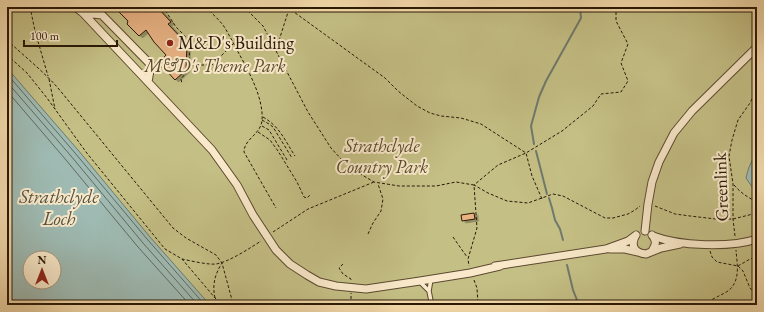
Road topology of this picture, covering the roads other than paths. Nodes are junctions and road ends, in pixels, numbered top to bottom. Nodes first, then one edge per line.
1 (75, 7) edge
2 (83, 13) junction
3 (757, 47) edge
4 (148, 82) junction
5 (645, 231) junction
6 (636, 235) junction
7 (653, 236) junction
8 (757, 239) edge
9 (685, 244) junction
10 (606, 248) junction
11 (652, 251) junction
12 (638, 252) junction
13 (500, 266) junction
14 (431, 279) junction
15 (420, 281) junction
16 (352, 288) junction
17 (429, 291) junction
18 (430, 302) dead end

1 - 2 street
2 - 4 street
2 - 4 street
3 - 5 street
4 - 16 street
5 - 6 street
5 - 7 street
6 - 10 street
6 - 12 street
7 - 9 street
7 - 11 street
8 - 9 street
9 - 11 street
10 - 12 street
10 - 13 street
11 - 12 street
13 - 14 street
13 - 16 street
14 - 15 street
14 - 17 lane
15 - 16 street
15 - 17 lane
17 - 18 lane

